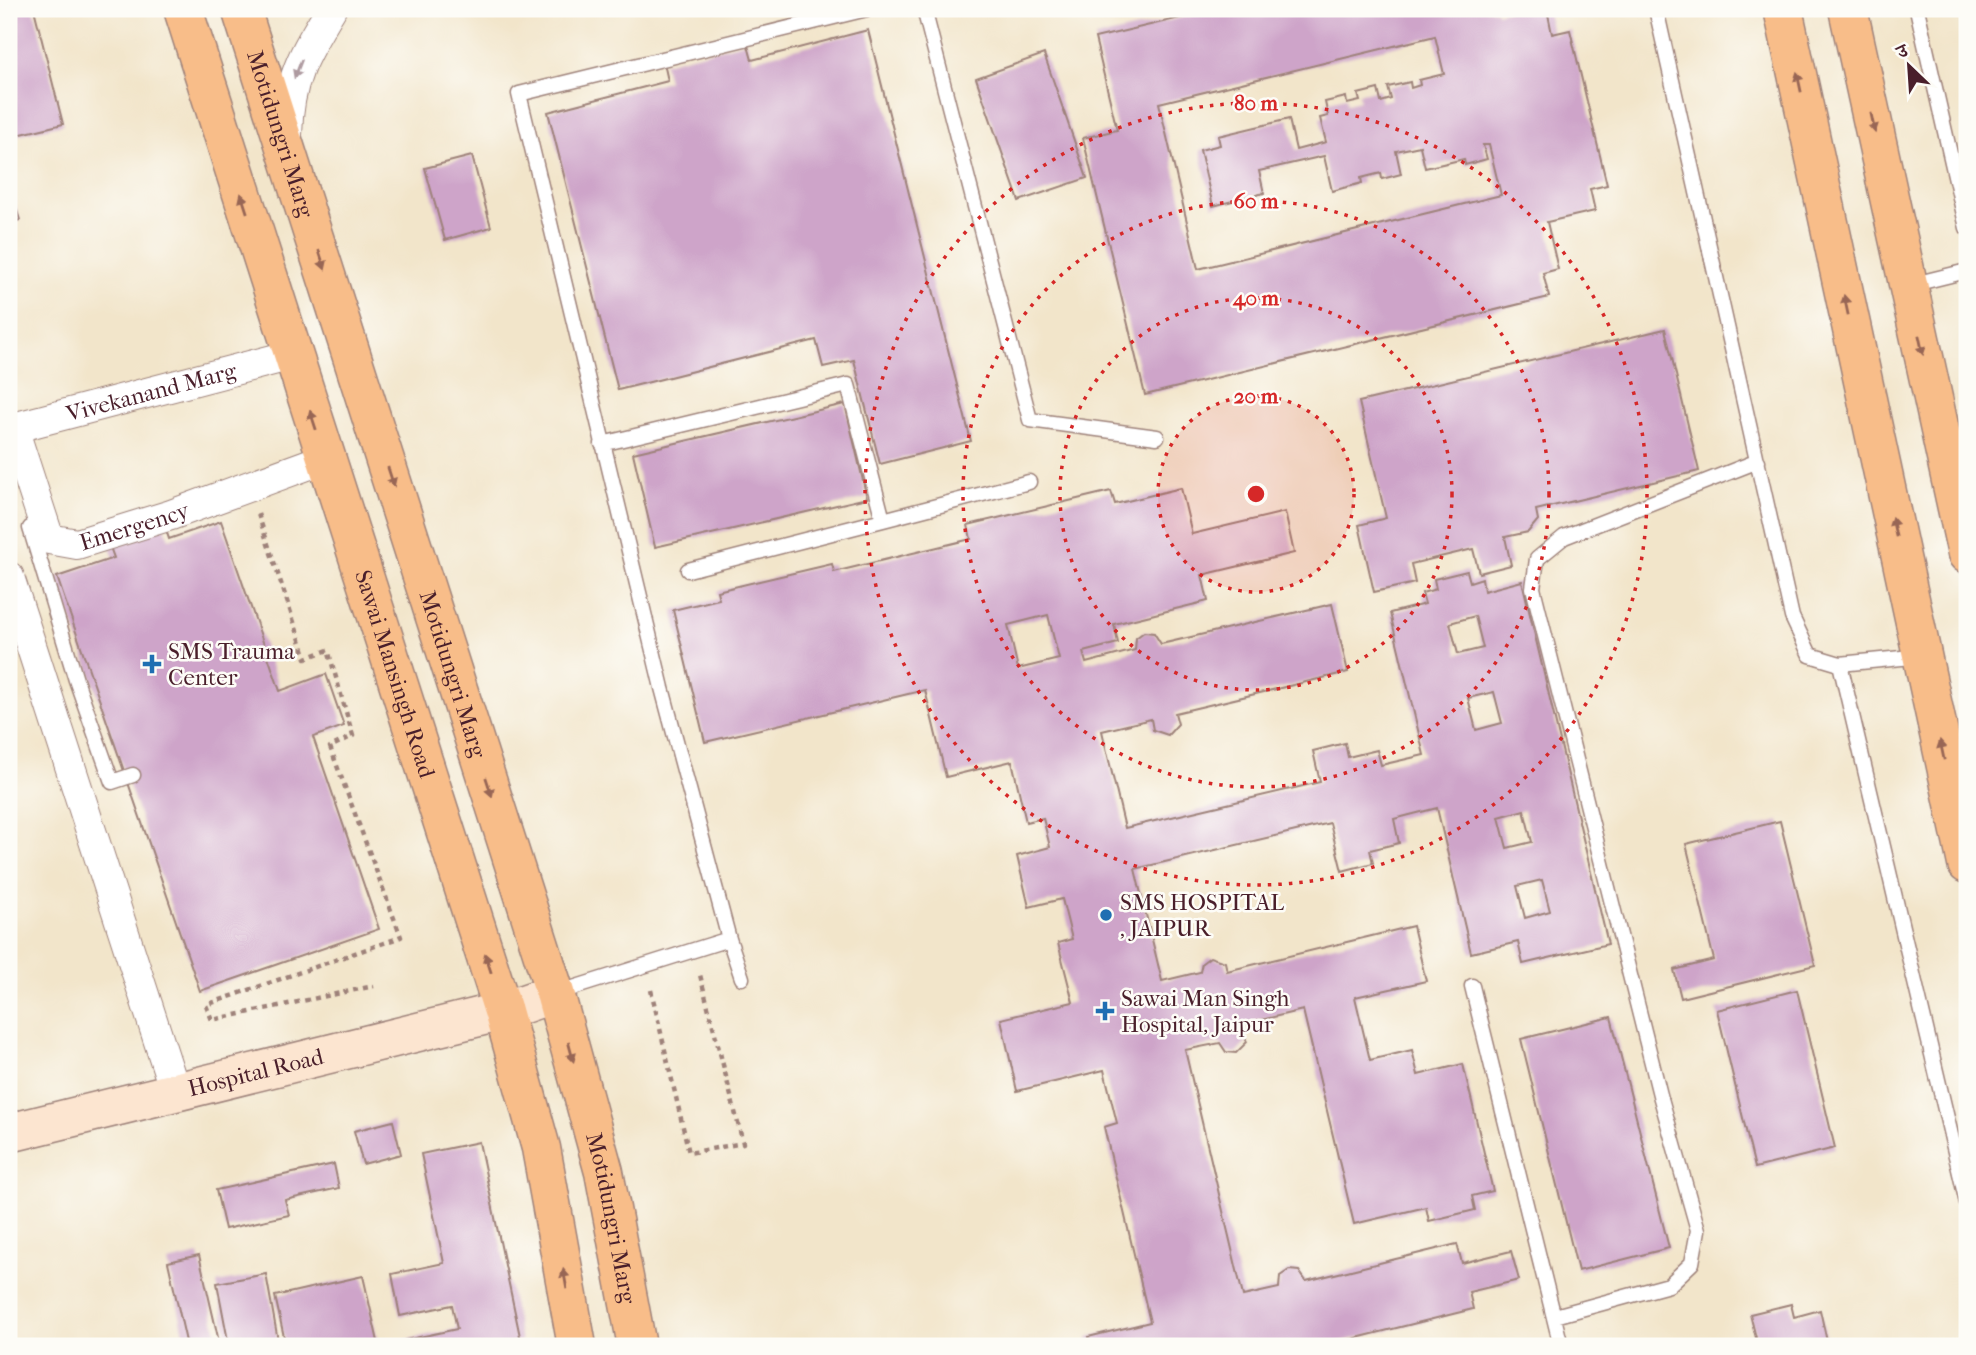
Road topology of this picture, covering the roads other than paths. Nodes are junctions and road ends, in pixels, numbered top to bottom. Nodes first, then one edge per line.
1 (183, 9) edge
2 (241, 9) edge
3 (331, 9) edge
4 (867, 9) edge
5 (924, 9) edge
6 (1656, 9) edge
7 (1783, 9) edge
8 (1847, 9) edge
9 (1917, 9) edge
10 (287, 151) junction
11 (1967, 228) edge
12 (1967, 271) edge
13 (1908, 285) junction
14 (292, 355) junction
15 (1157, 437) dead end
16 (10, 438) edge
17 (602, 444) junction
18 (326, 458) junction
19 (1758, 461) junction
20 (1029, 482) dead end
21 (883, 520) junction
22 (1967, 554) edge
23 (688, 570) dead end
24 (9, 577) edge
25 (1922, 656) junction
26 (1840, 664) junction
27 (133, 775) dead end
28 (1967, 864) edge
29 (729, 939) junction
30 (743, 978) dead end
31 (1472, 986) dead end
32 (555, 993) junction
33 (503, 1011) junction
34 (174, 1091) junction
35 (9, 1133) edge
36 (1967, 1203) edge
37 (1555, 1316) junction
38 (577, 1346) edge
39 (637, 1346) edge
40 (1561, 1346) edge

14 -> 1 main road, Sawai Mansingh Road
2 - 10 main road, Motidungri Marg
3 -> 10 street
4 - 17 lane
5 - 15 lane
6 - 19 lane
25 -> 7 main road
8 -> 13 main road
9 - 11 lane
10 -> 32 main road, Motidungri Marg
12 - 13 lane
13 -> 22 main road
14 - 16 street, Vivekanand Marg
18 -> 14 main road, Sawai Mansingh Road
16 - 18 street, Emergency
16 - 27 lane
17 - 21 lane
17 - 29 lane
33 -> 18 main road, Sawai Mansingh Road
19 - 26 lane
19 - 37 lane
20 - 21 lane
21 - 23 lane
24 - 34 street
25 - 26 lane
28 -> 25 main road
26 - 36 lane
29 - 30 lane
29 - 32 lane
31 - 37 lane
32 - 33 street, Hospital Road
32 -> 39 main road, Motidungri Marg
33 - 34 street, Hospital Road
38 -> 33 main road, Sawai Mansingh Road
34 - 35 street, Hospital Road
37 - 40 lane

